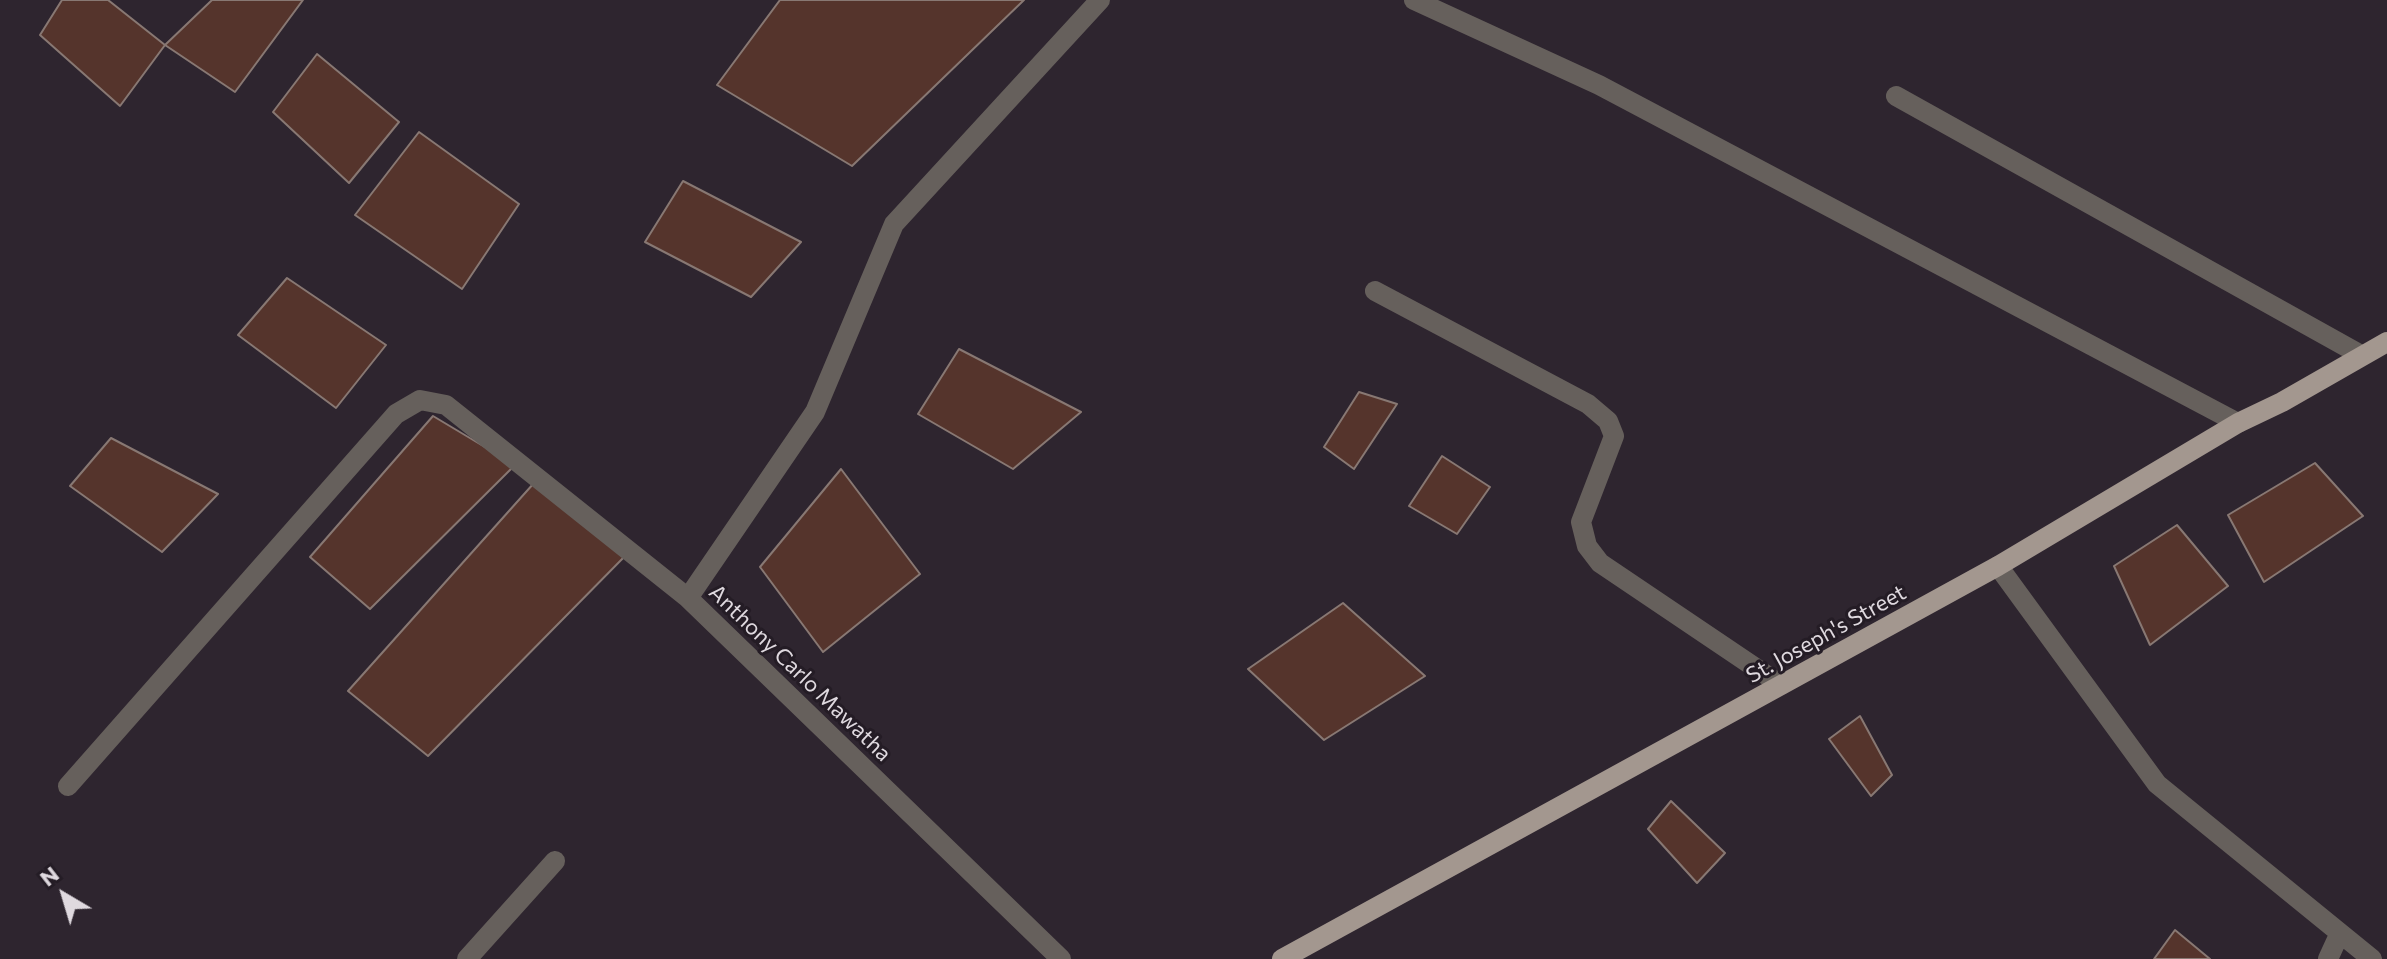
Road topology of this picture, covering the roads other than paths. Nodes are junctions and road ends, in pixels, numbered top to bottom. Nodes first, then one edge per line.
1 (1100, 0) edge
2 (1414, 0) edge
3 (1896, 96) dead end
4 (1375, 291) dead end
5 (2387, 342) edge
6 (2361, 355) junction
7 (2238, 423) junction
8 (1998, 566) junction
9 (688, 598) junction
10 (1781, 685) junction
11 (68, 786) dead end
12 (555, 861) dead end
13 (2339, 935) junction
14 (467, 959) edge
15 (1061, 959) edge
16 (1282, 959) edge
17 (2328, 959) edge
18 (2372, 959) edge

1 - 9 street, Anthony Carlo Mawatha
2 - 7 street
3 - 6 street
4 - 10 street
5 - 6 main road, St. Joseph's Street
6 - 7 main road, St. Joseph's Street
7 - 8 main road, St. Joseph's Street
8 - 10 main road, St. Joseph's Street
8 - 13 street
9 - 11 street
9 - 15 street, Anthony Carlo Mawatha
10 - 16 main road, St. Joseph's Street
12 - 14 street
13 - 17 street
13 - 18 street

